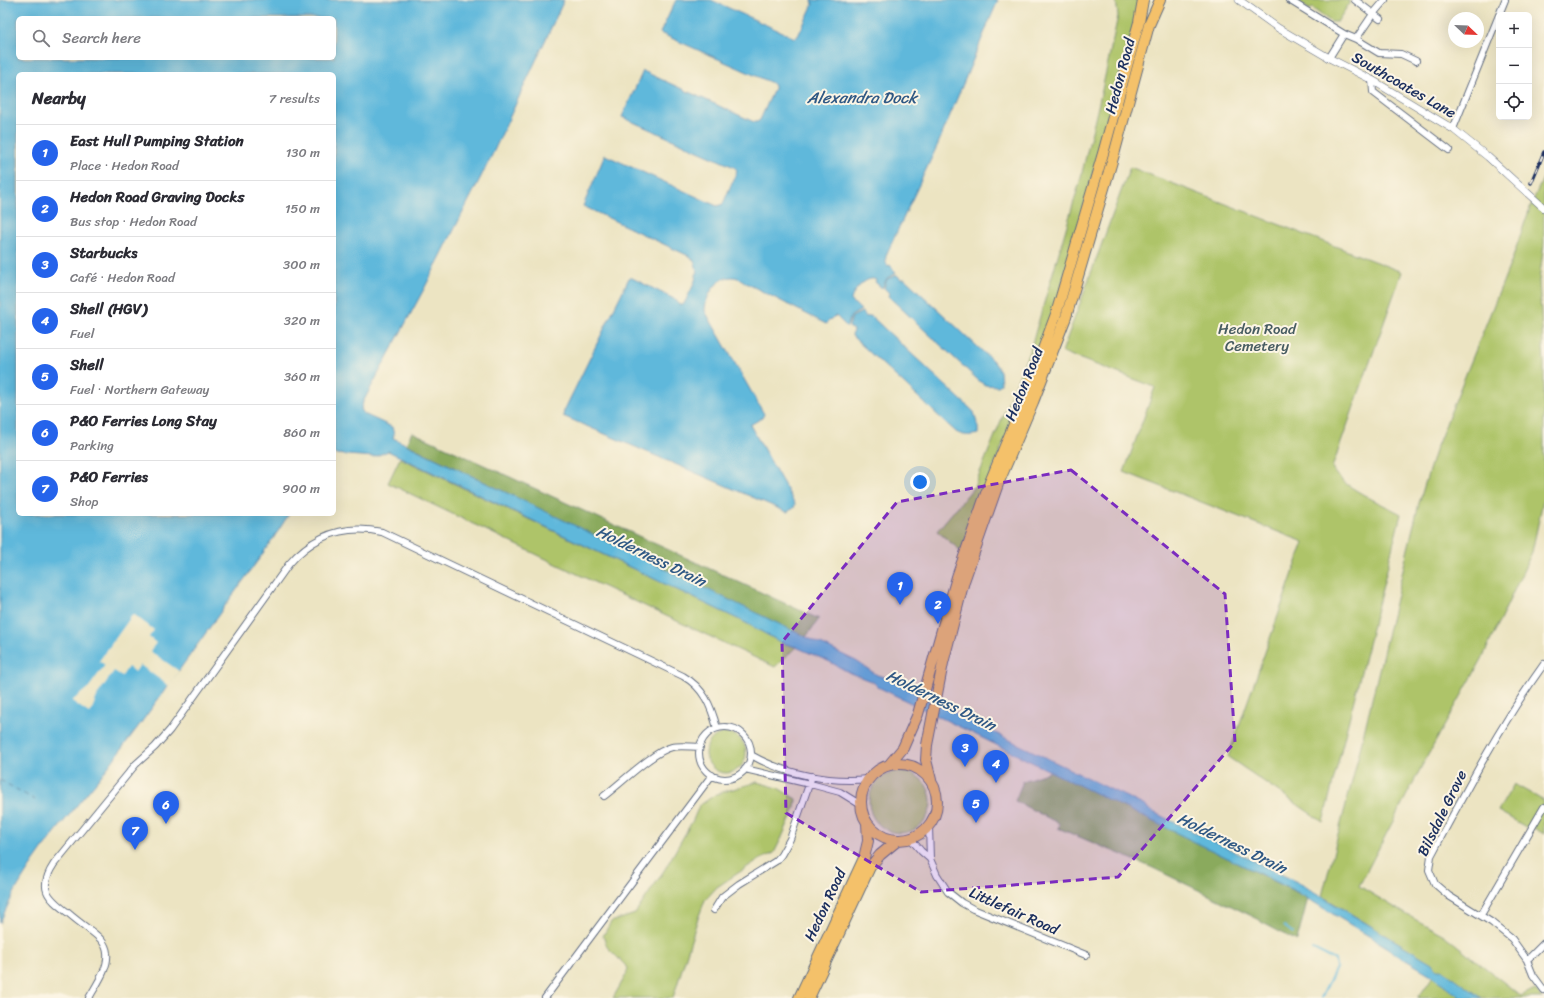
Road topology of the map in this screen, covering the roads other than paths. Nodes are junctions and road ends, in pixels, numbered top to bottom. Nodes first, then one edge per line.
1 (1143, 0) edge
2 (1160, 0) edge
3 (1239, 0) edge
4 (1289, 0) edge
5 (1355, 0) edge
6 (1385, 0) edge
7 (1497, 0) edge
8 (1504, 2) edge
9 (1373, 14) junction
10 (1380, 20) dead end
11 (1344, 34) junction
12 (1356, 39) junction
13 (1329, 58) junction
14 (1416, 61) dead end
15 (1372, 80) junction
16 (1453, 129) junction
17 (1449, 150) dead end
18 (1544, 208) edge
19 (1544, 664) edge
20 (1538, 672) junction
21 (1544, 677) edge
22 (717, 728) junction
23 (700, 747) junction
24 (751, 755) junction
25 (889, 765) junction
26 (745, 769) junction
27 (712, 775) junction
28 (812, 776) junction
29 (868, 779) junction
30 (931, 780) junction
31 (810, 784) junction
32 (604, 796) dead end
33 (861, 805) junction
34 (1544, 807) edge
35 (867, 822) junction
36 (929, 826) junction
37 (910, 838) junction
38 (897, 840) junction
39 (930, 859) junction
40 (714, 910) dead end
41 (1481, 915) junction
42 (1544, 943) edge
43 (1086, 955) dead end
44 (1527, 960) junction
45 (1544, 990) edge
46 (89, 998) edge
47 (545, 998) edge
48 (799, 998) edge
49 (809, 998) edge

1 - 25 highway, Hedon Road
2 - 30 highway, Hedon Road
3 - 13 street, Southcoates Lane
4 - 11 street
5 - 9 street
6 - 9 street
7 - 8 street
8 - 16 street
9 - 10 street
9 - 12 street
11 - 12 street
11 - 13 street
12 - 14 street
13 - 15 street, Southcoates Lane
15 - 16 street, Southcoates Lane
15 - 17 street
16 - 18 street, Southcoates Lane
19 - 20 street, Bilsdale Grove
20 - 21 street
20 - 41 street, Bilsdale Grove
22 - 23 street
22 - 24 street
22 - 46 street
23 - 27 street
23 - 32 street
24 - 26 street
24 - 28 street
25 - 29 highway
25 - 30 highway
26 - 27 street
26 - 31 street
27 - 47 street
28 - 29 street
28 - 31 street
29 - 33 highway
30 - 36 highway
31 - 33 street
31 - 40 street
33 - 35 highway
34 - 41 street
35 - 38 highway
35 - 48 highway, Hedon Road
36 - 37 highway
36 - 39 street, Littlefair Road
37 - 38 highway
37 - 39 street, Littlefair Road
38 - 49 highway, Hedon Road
39 - 43 street, Littlefair Road
41 - 44 street, Bilsdale Grove
42 - 44 street
44 - 45 street, Bilsdale Grove

